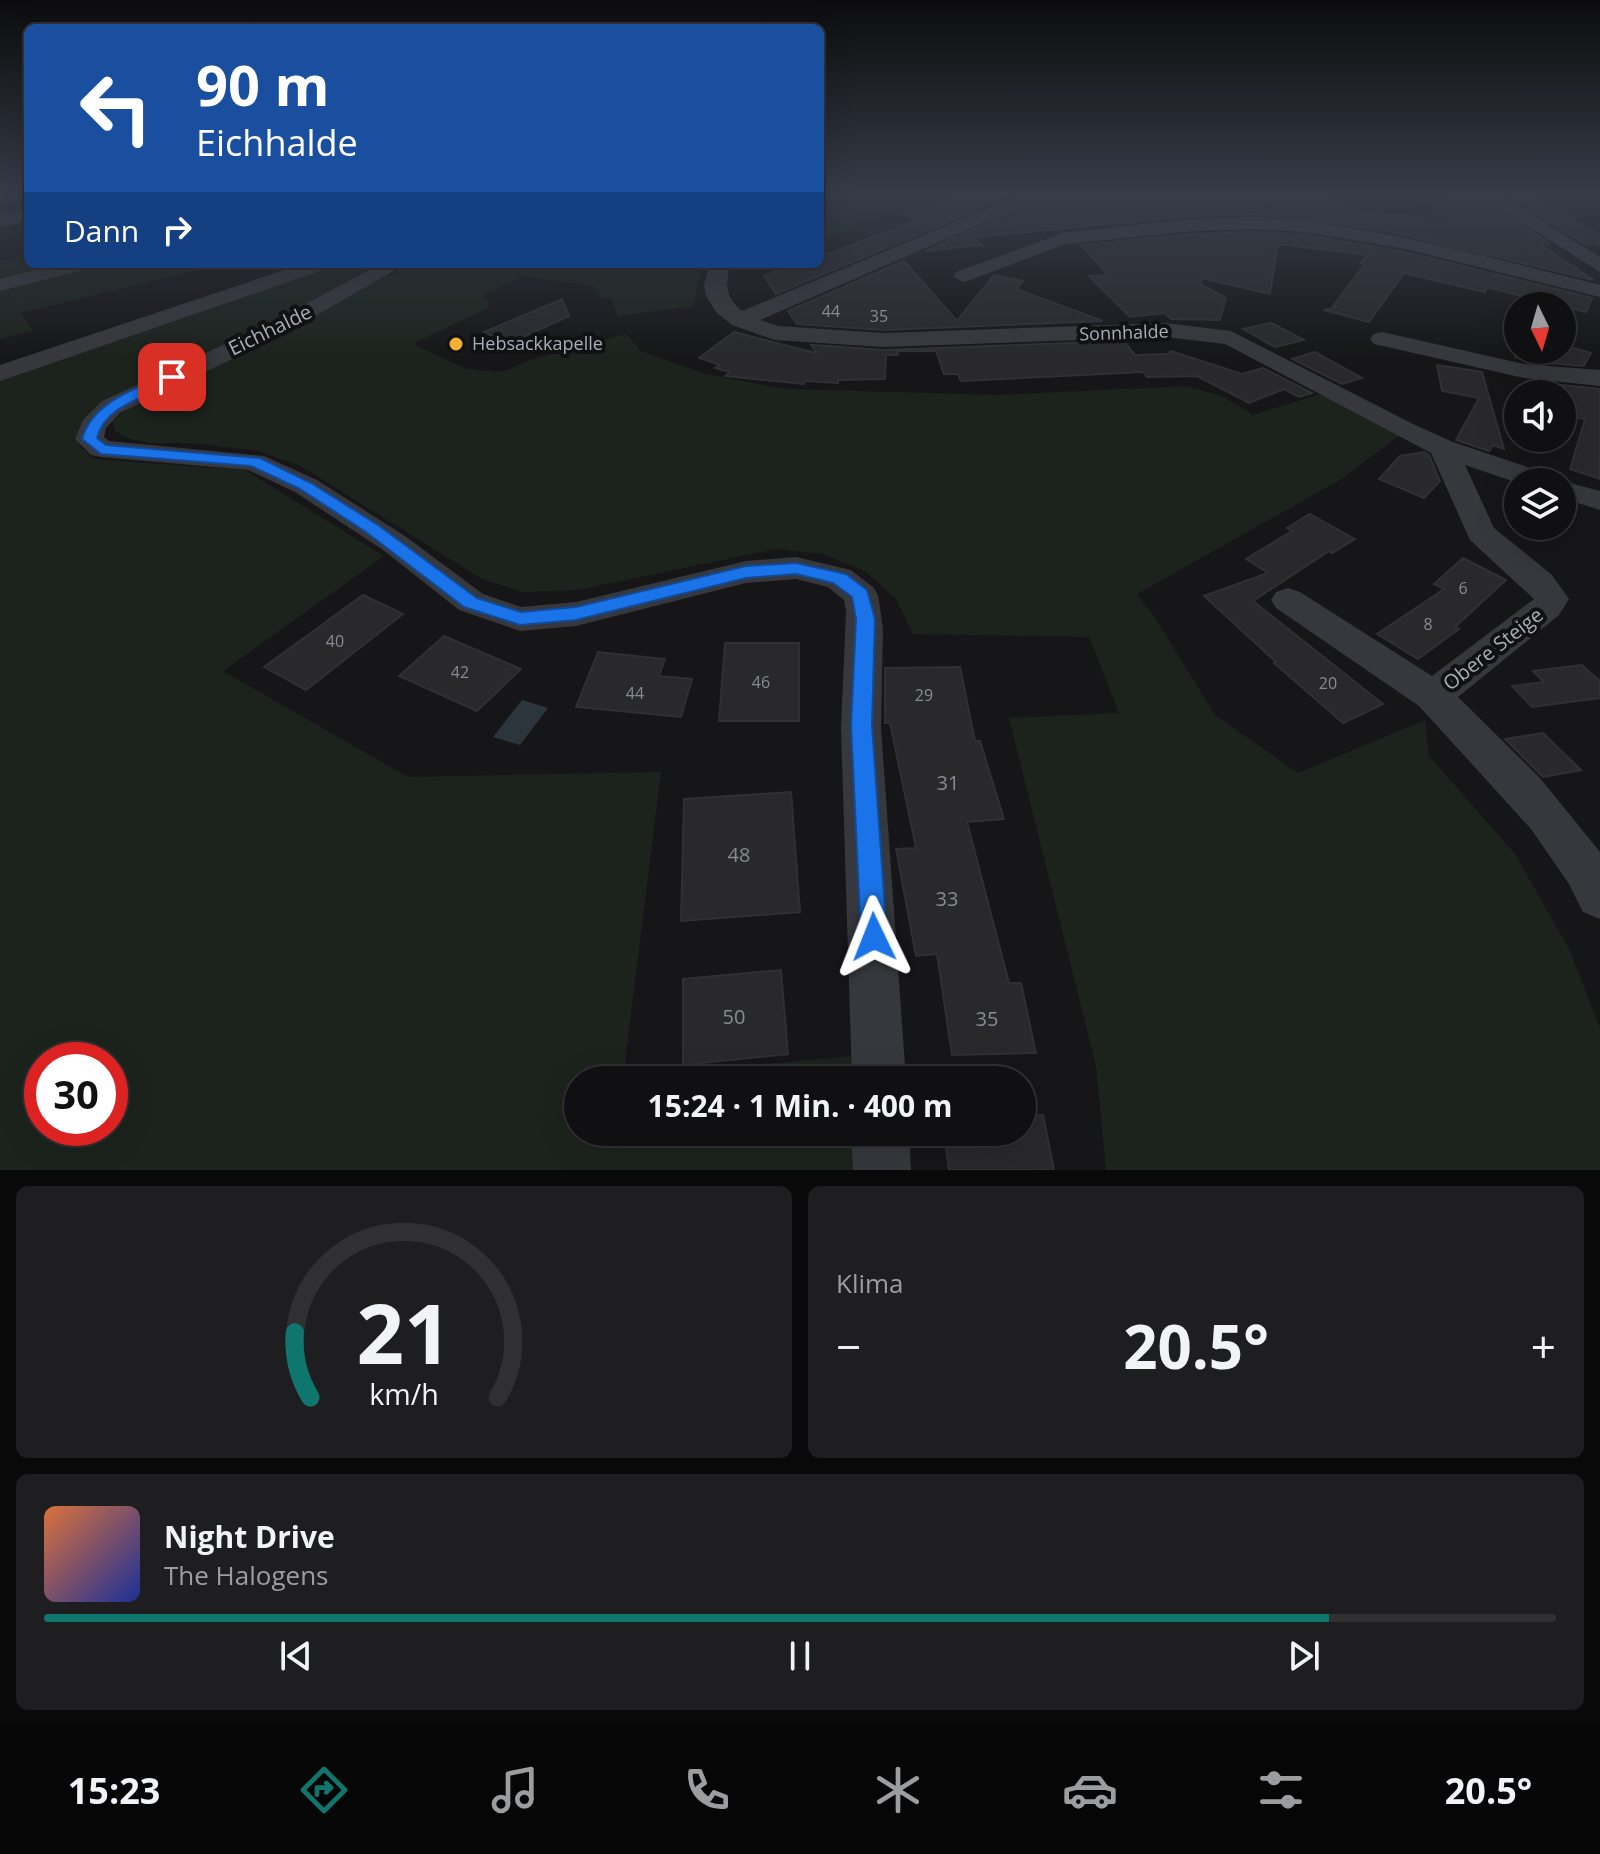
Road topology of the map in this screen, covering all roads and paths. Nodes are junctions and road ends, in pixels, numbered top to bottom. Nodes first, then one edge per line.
1 (905, 250) edge
2 (1034, 250) edge
3 (1433, 250) edge
4 (1574, 250) edge
5 (1600, 266) edge
6 (68, 268) edge
7 (310, 268) edge
8 (389, 268) edge
9 (719, 268) edge
10 (963, 276) dead end
11 (0, 285) edge
12 (1600, 291) edge
13 (740, 320) junction
14 (1382, 339) dead end
15 (0, 373) edge
16 (1600, 378) edge
17 (1443, 448) junction
18 (1504, 469) edge
19 (1576, 493) edge
20 (1600, 501) edge
21 (1288, 600) dead end
22 (1433, 696) junction
23 (1600, 897) edge
24 (879, 1066) edge
25 (881, 1146) edge
26 (882, 1170) edge

1 - 13 street
2 - 10 street
3 - 12 street
4 - 5 street
6 - 11 street
7 - 15 street
8 - 24 street, Eichhalde
9 - 13 street
13 - 17 street, Sonnhalde
14 - 16 street
17 - 18 street, Sonnhalde
17 - 22 street, Obere Steige
19 - 20 street
21 - 22 street, Obere Steige
22 - 23 street, Obere Steige
25 - 26 street

